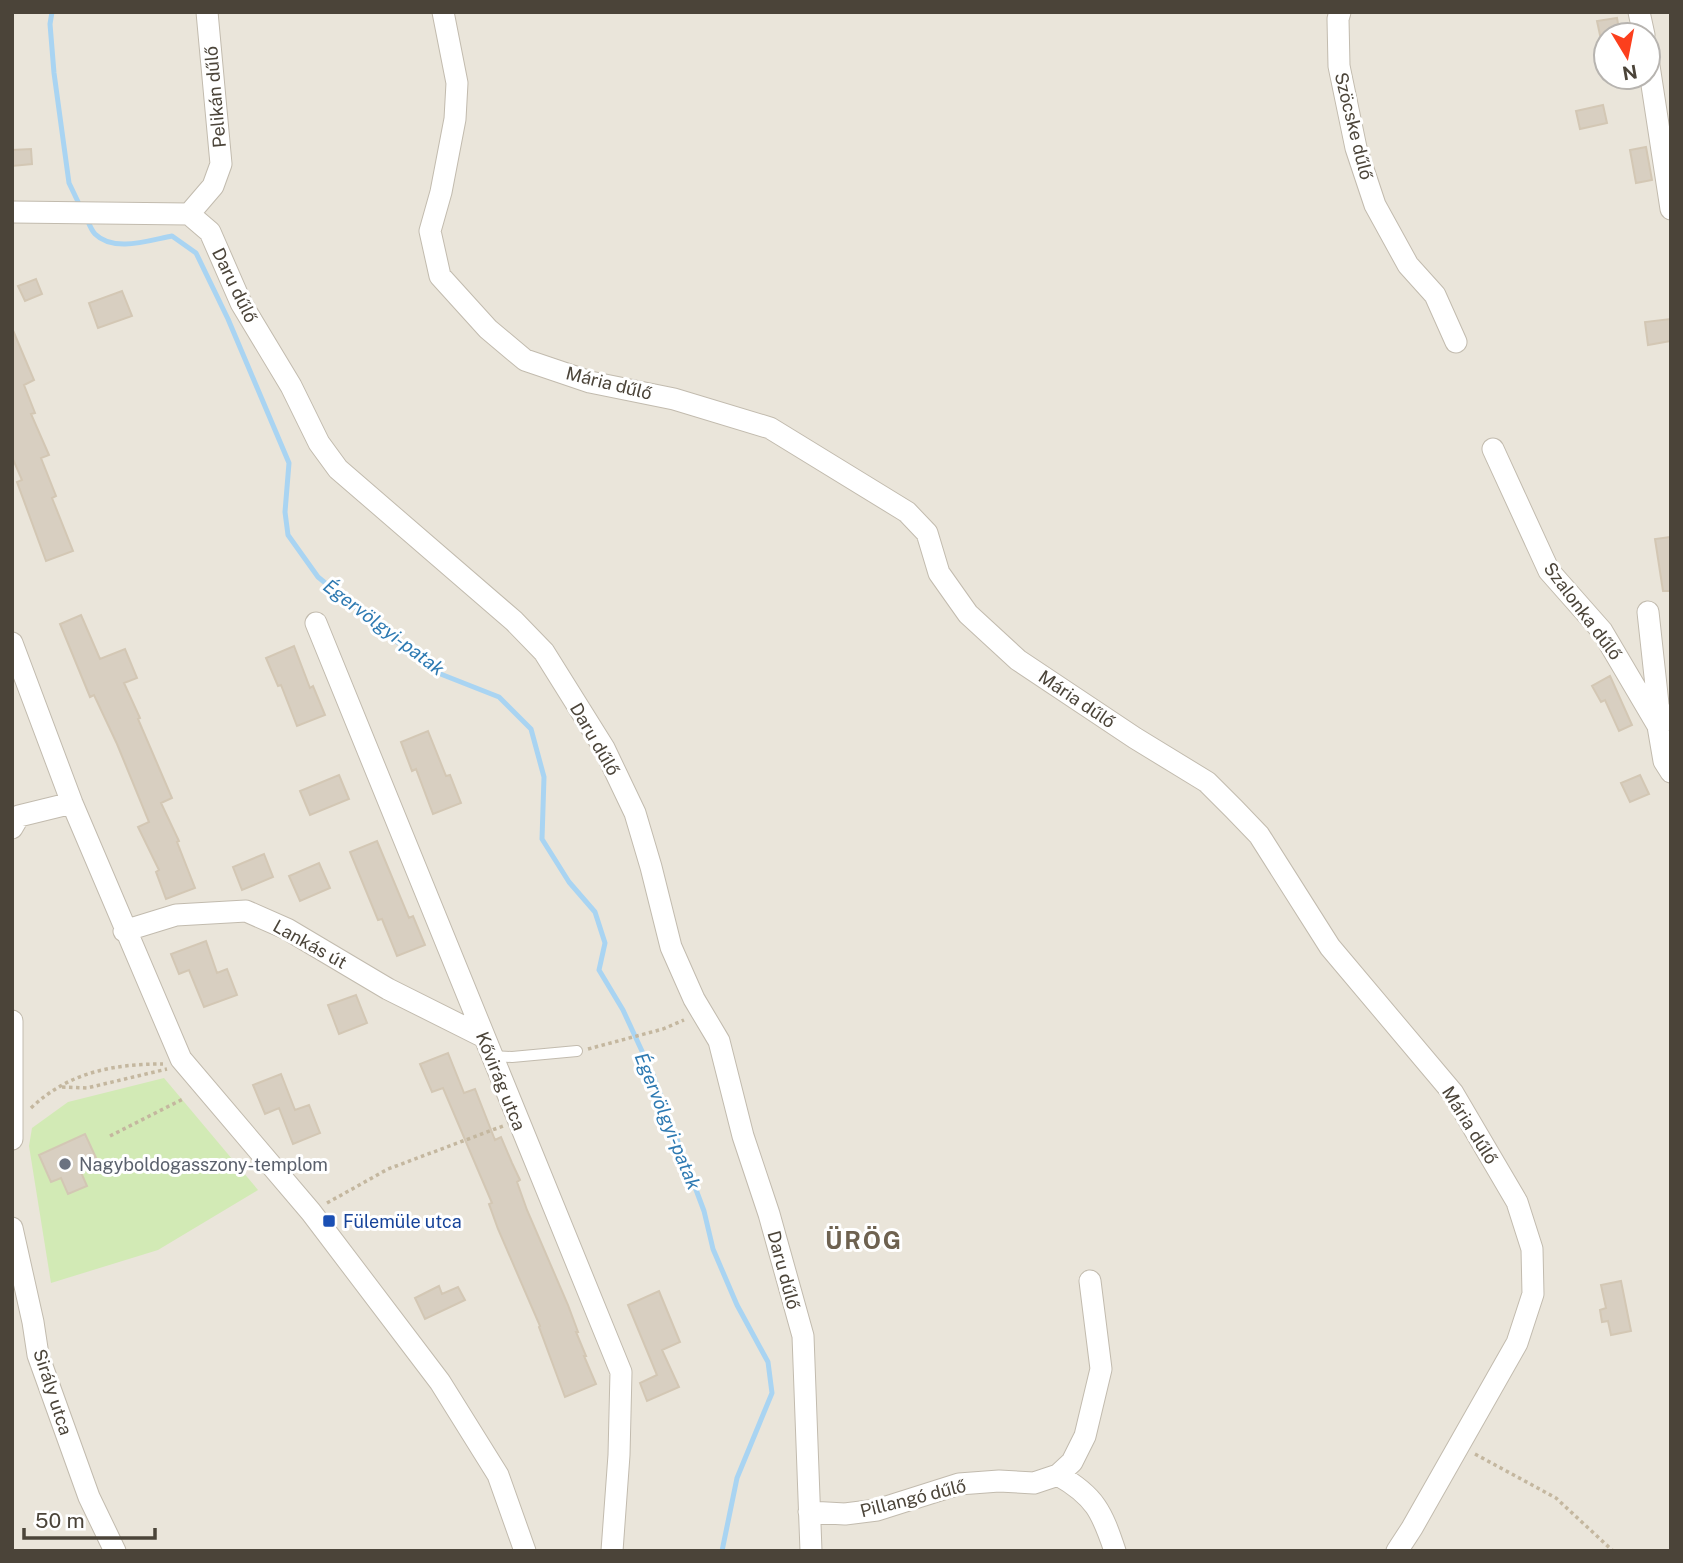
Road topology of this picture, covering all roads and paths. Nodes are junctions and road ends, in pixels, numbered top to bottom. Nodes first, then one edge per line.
1 (207, 12) edge
2 (443, 12) edge
3 (1340, 12) edge
4 (1653, 91) edge
5 (1671, 209) edge
6 (12, 212) edge
7 (189, 214) junction
8 (1456, 342) dead end
9 (1493, 449) dead end
10 (1648, 612) dead end
11 (316, 623) dead end
12 (12, 643) edge
13 (1665, 721) edge
14 (1671, 772) edge
15 (72, 803) junction
16 (12, 828) edge
17 (124, 931) junction
18 (12, 1021) edge
19 (683, 1021) dead end
20 (488, 1046) junction
21 (577, 1051) joint
22 (182, 1065) junction
23 (60, 1087) junction
24 (183, 1099) dead end
25 (518, 1121) junction
26 (12, 1126) edge
27 (110, 1136) dead end
28 (12, 1139) edge
29 (310, 1212) junction
30 (12, 1228) edge
31 (1090, 1281) dead end
32 (1459, 1445) junction
33 (1058, 1475) junction
34 (809, 1512) junction
35 (115, 1551) edge
36 (525, 1551) edge
37 (612, 1551) edge
38 (811, 1551) edge
39 (1115, 1551) edge
40 (1397, 1551) edge
41 (1613, 1551) edge

1 - 7 street, Pelikán dűlő
2 - 32 street, Mária dűlő
3 - 8 street, Szöcske dűlő
4 - 5 street
6 - 7 street
7 - 34 street, Daru dűlő
9 - 13 street, Szalonka dűlő
10 - 13 street
11 - 20 street, Kővirág utca
12 - 15 street
13 - 14 street, Szalonka dűlő
15 - 16 street
15 - 17 street
17 - 20 street, Lankás út
17 - 22 street
18 - 26 street
19 - 21 path
20 - 21 lane
20 - 25 street, Kővirág utca
22 - 23 path
22 - 23 path
22 - 29 street
23 - 26 path
24 - 27 path
25 - 29 path
25 - 37 street, Kővirág utca
26 - 28 street
29 - 36 street
30 - 35 street, Sirály utca
31 - 33 street
32 - 40 street, Mária dűlő
32 - 41 path
33 - 34 street, Pillangó dűlő
33 - 39 street
34 - 38 street, Daru dűlő

